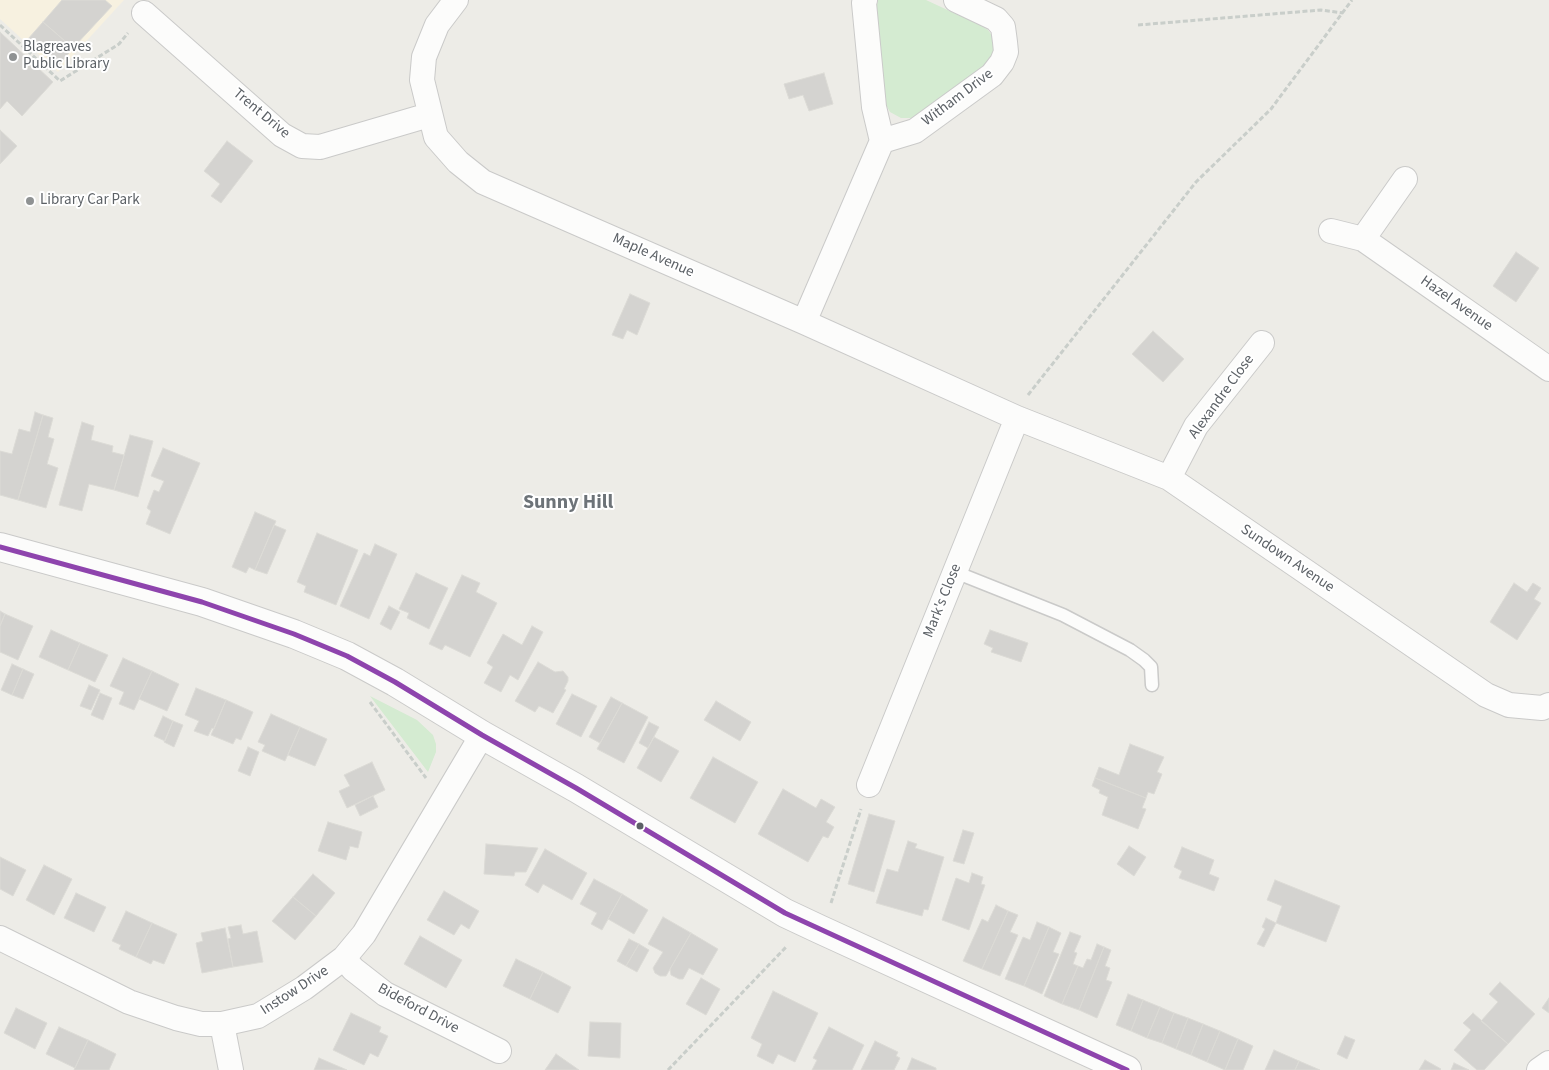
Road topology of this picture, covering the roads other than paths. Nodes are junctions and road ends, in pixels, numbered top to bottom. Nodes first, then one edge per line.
1 (456, 0) edge
2 (866, 0) edge
3 (956, 0) edge
4 (144, 13) road end
5 (429, 115) junction
6 (882, 141) junction
7 (1405, 179) dead end
8 (1331, 231) dead end
9 (1363, 239) junction
10 (804, 322) junction
11 (1262, 343) dead end
12 (1549, 369) edge
13 (1017, 418) junction
14 (1169, 478) junction
15 (0, 547) edge
16 (955, 572) junction
17 (1152, 686) dead end
18 (1549, 705) edge
19 (482, 735) junction
20 (869, 785) road end
21 (0, 938) edge
22 (344, 958) junction
23 (222, 1024) junction
24 (499, 1051) dead end
25 (1549, 1063) edge
26 (231, 1070) edge
27 (1127, 1070) edge
28 (1539, 1070) edge

1 - 5 street, Maple Avenue
2 - 6 street
3 - 6 street, Witham Drive
4 - 5 street, Trent Drive
5 - 10 street, Maple Avenue
6 - 10 street
7 - 9 street
8 - 9 street, Hazel Avenue
9 - 12 street, Hazel Avenue
10 - 13 street, Maple Avenue
11 - 14 street, Alexandre Close
13 - 14 street, Sundown Avenue
13 - 16 street, Mark's Close
14 - 18 street, Sundown Avenue
15 - 19 street
16 - 17 lane
16 - 20 street, Mark's Close
19 - 22 street, Instow Drive
19 - 27 street
21 - 23 street, Instow Drive
22 - 23 street, Instow Drive
22 - 24 street, Bideford Drive
23 - 26 street
25 - 28 street

